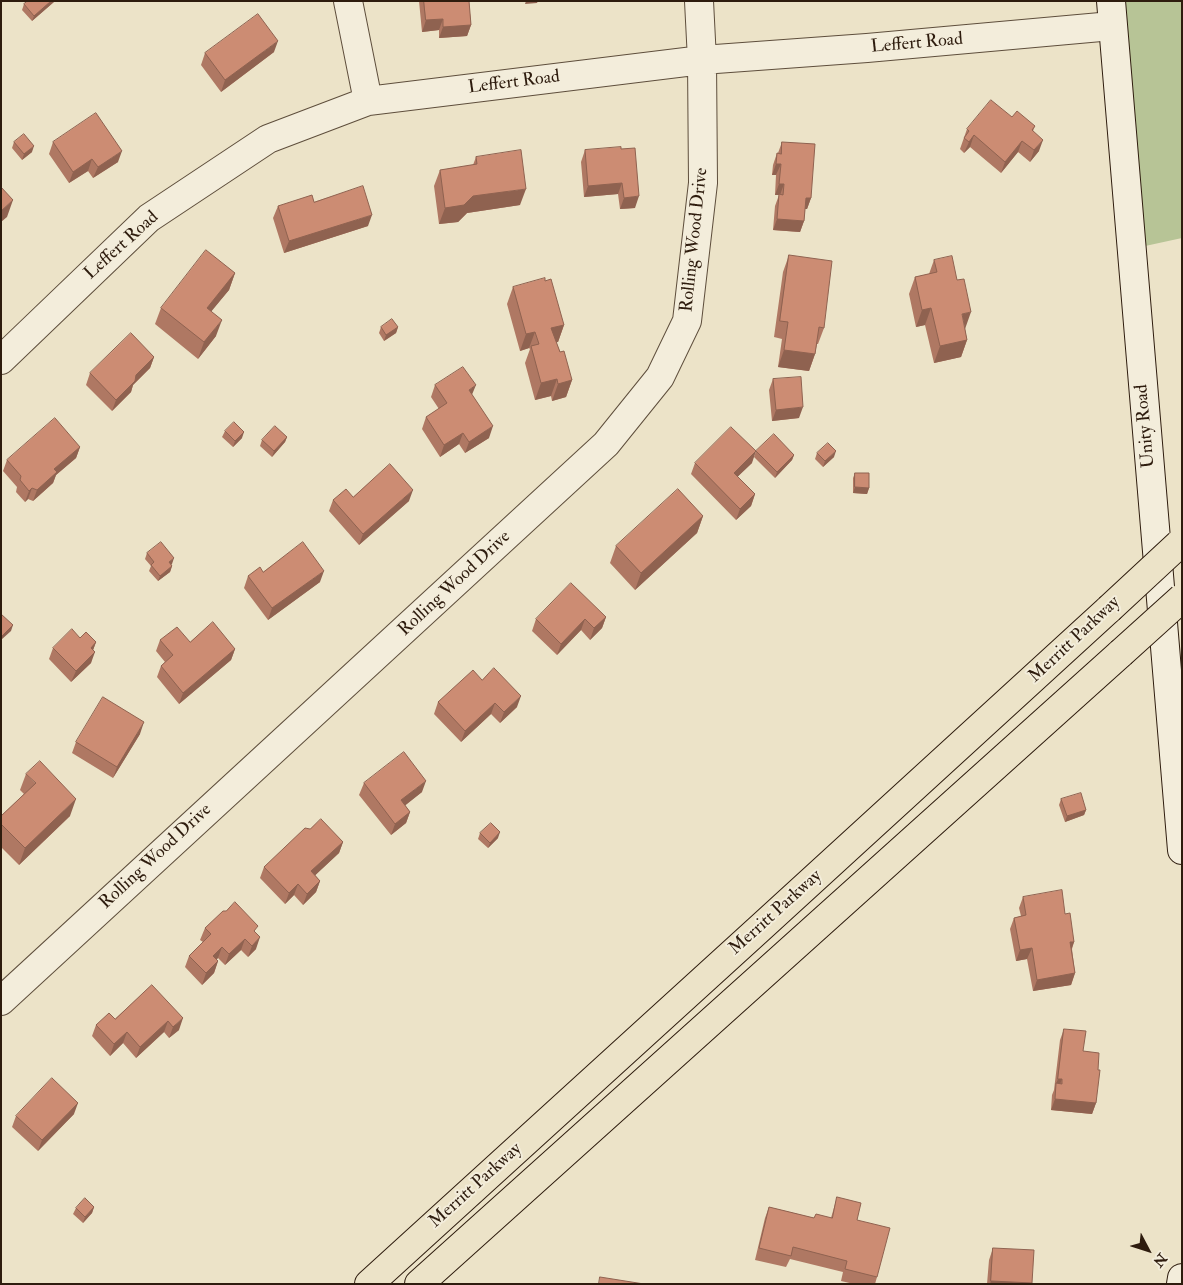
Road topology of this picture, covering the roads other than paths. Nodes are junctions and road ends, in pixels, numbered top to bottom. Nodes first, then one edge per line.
1 (348, 1) edge
2 (699, 1) edge
3 (1112, 14) edge
4 (702, 60) junction
5 (368, 101) junction
6 (1, 360) edge
7 (1181, 543) edge
8 (1182, 598) edge
9 (1182, 850) edge
10 (1, 1000) edge
11 (1182, 1278) edge
12 (369, 1284) edge
13 (419, 1284) edge
14 (1181, 1284) edge

1 - 5 street
2 - 4 street, Rolling Wood Drive
3 - 4 street, Leffert Road
3 - 9 street, Unity Road
4 - 5 street, Leffert Road
4 - 10 street, Rolling Wood Drive
5 - 6 street, Leffert Road
7 - 12 highway, Merritt Parkway, bridge
8 - 13 highway, Merritt Parkway, bridge
11 - 14 street

